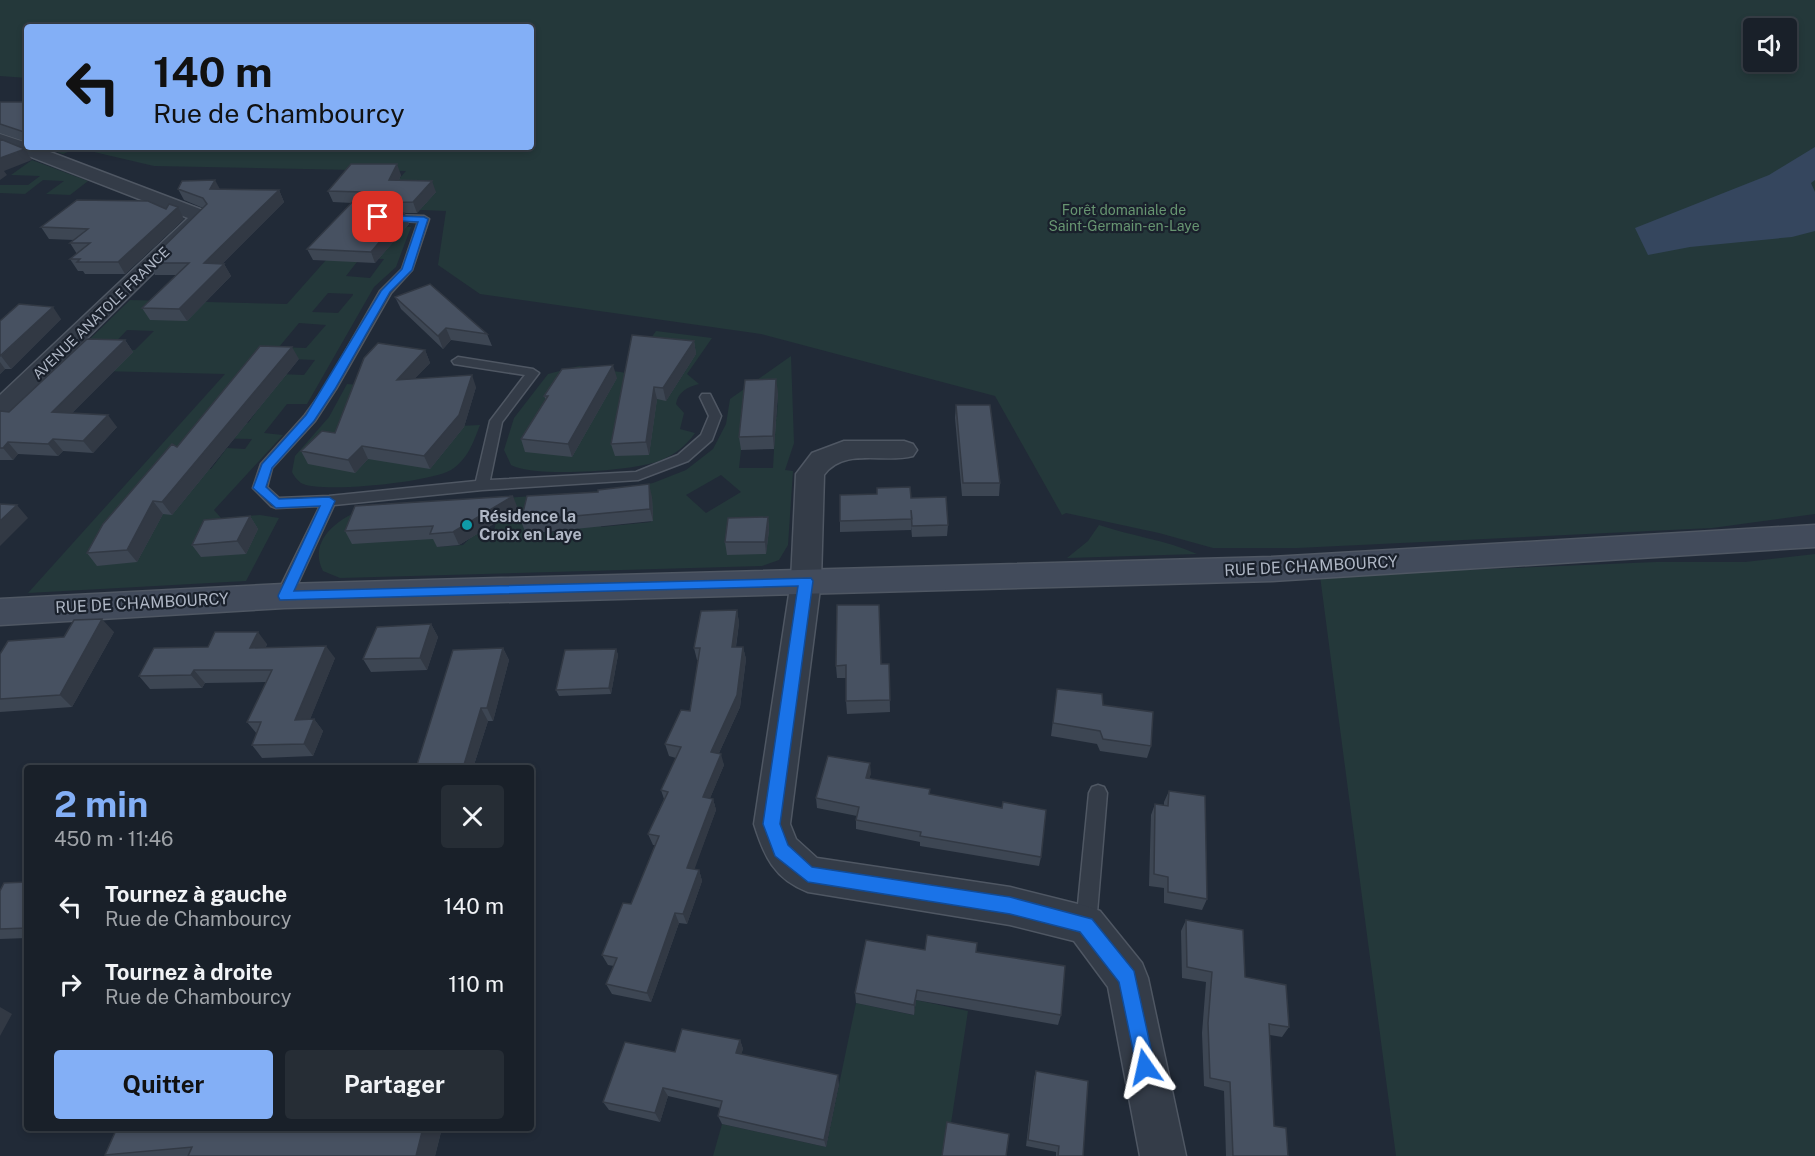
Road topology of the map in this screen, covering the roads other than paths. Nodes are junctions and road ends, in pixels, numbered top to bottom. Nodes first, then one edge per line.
1 (0, 139) edge
2 (24, 148) edge
3 (29, 150) edge
4 (378, 217) edge
5 (458, 361) dead end
6 (706, 397) dead end
7 (0, 409) edge
8 (904, 450) dead end
9 (482, 485) junction
10 (329, 501) junction
11 (1815, 536) edge
12 (806, 581) junction
13 (285, 596) junction
14 (0, 612) edge
15 (1098, 792) dead end
16 (1086, 925) junction
17 (1163, 1156) edge

1 - 2 street, AVENUE ANATOLE FRANCE
3 - 7 street, AVENUE ANATOLE FRANCE
4 - 10 lane
5 - 9 lane
6 - 9 lane
8 - 12 street
9 - 10 lane
10 - 13 lane
11 - 12 street, RUE DE CHAMBOURCY
12 - 13 street, RUE DE CHAMBOURCY
12 - 16 street
13 - 14 street, RUE DE CHAMBOURCY
15 - 16 lane
16 - 17 street

